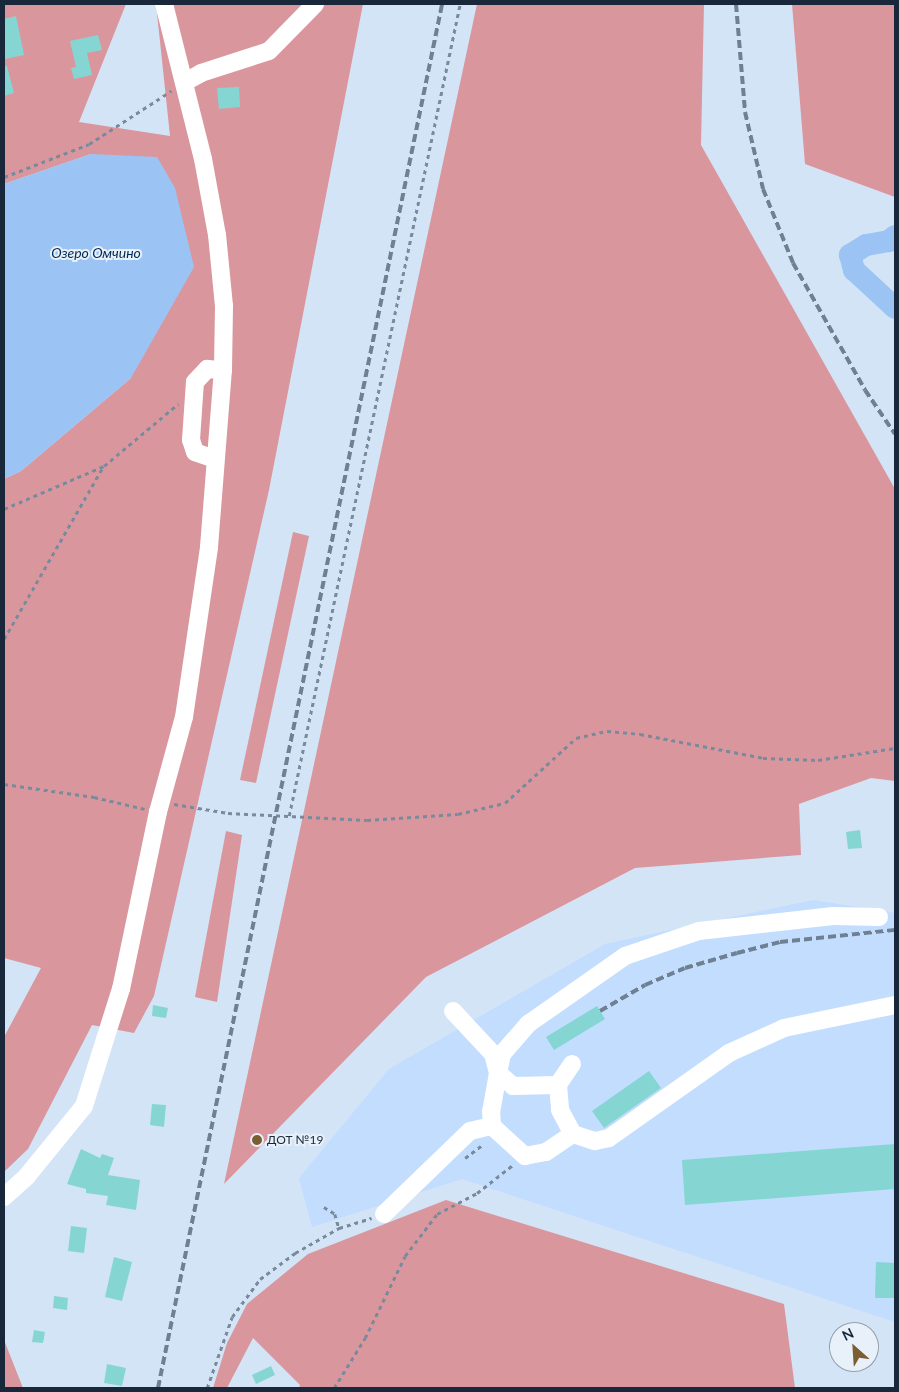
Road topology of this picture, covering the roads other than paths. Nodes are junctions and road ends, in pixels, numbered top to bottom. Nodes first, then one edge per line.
1 (164, 4) edge
2 (314, 6) edge
3 (185, 82) junction
4 (223, 370) junction
5 (214, 459) junction
6 (879, 917) dead end
7 (895, 1005) edge
8 (453, 1011) dead end
9 (572, 1064) dead end
10 (498, 1073) junction
11 (558, 1085) junction
12 (492, 1126) junction
13 (573, 1134) junction
14 (4, 1197) edge
15 (384, 1214) road end

1 - 3 street
2 - 3 street
3 - 4 street
4 - 5 street
4 - 5 street
5 - 14 street
6 - 10 street
7 - 13 street
8 - 10 street
9 - 11 street
10 - 11 street
10 - 12 street
11 - 13 street
12 - 13 street
12 - 15 street

